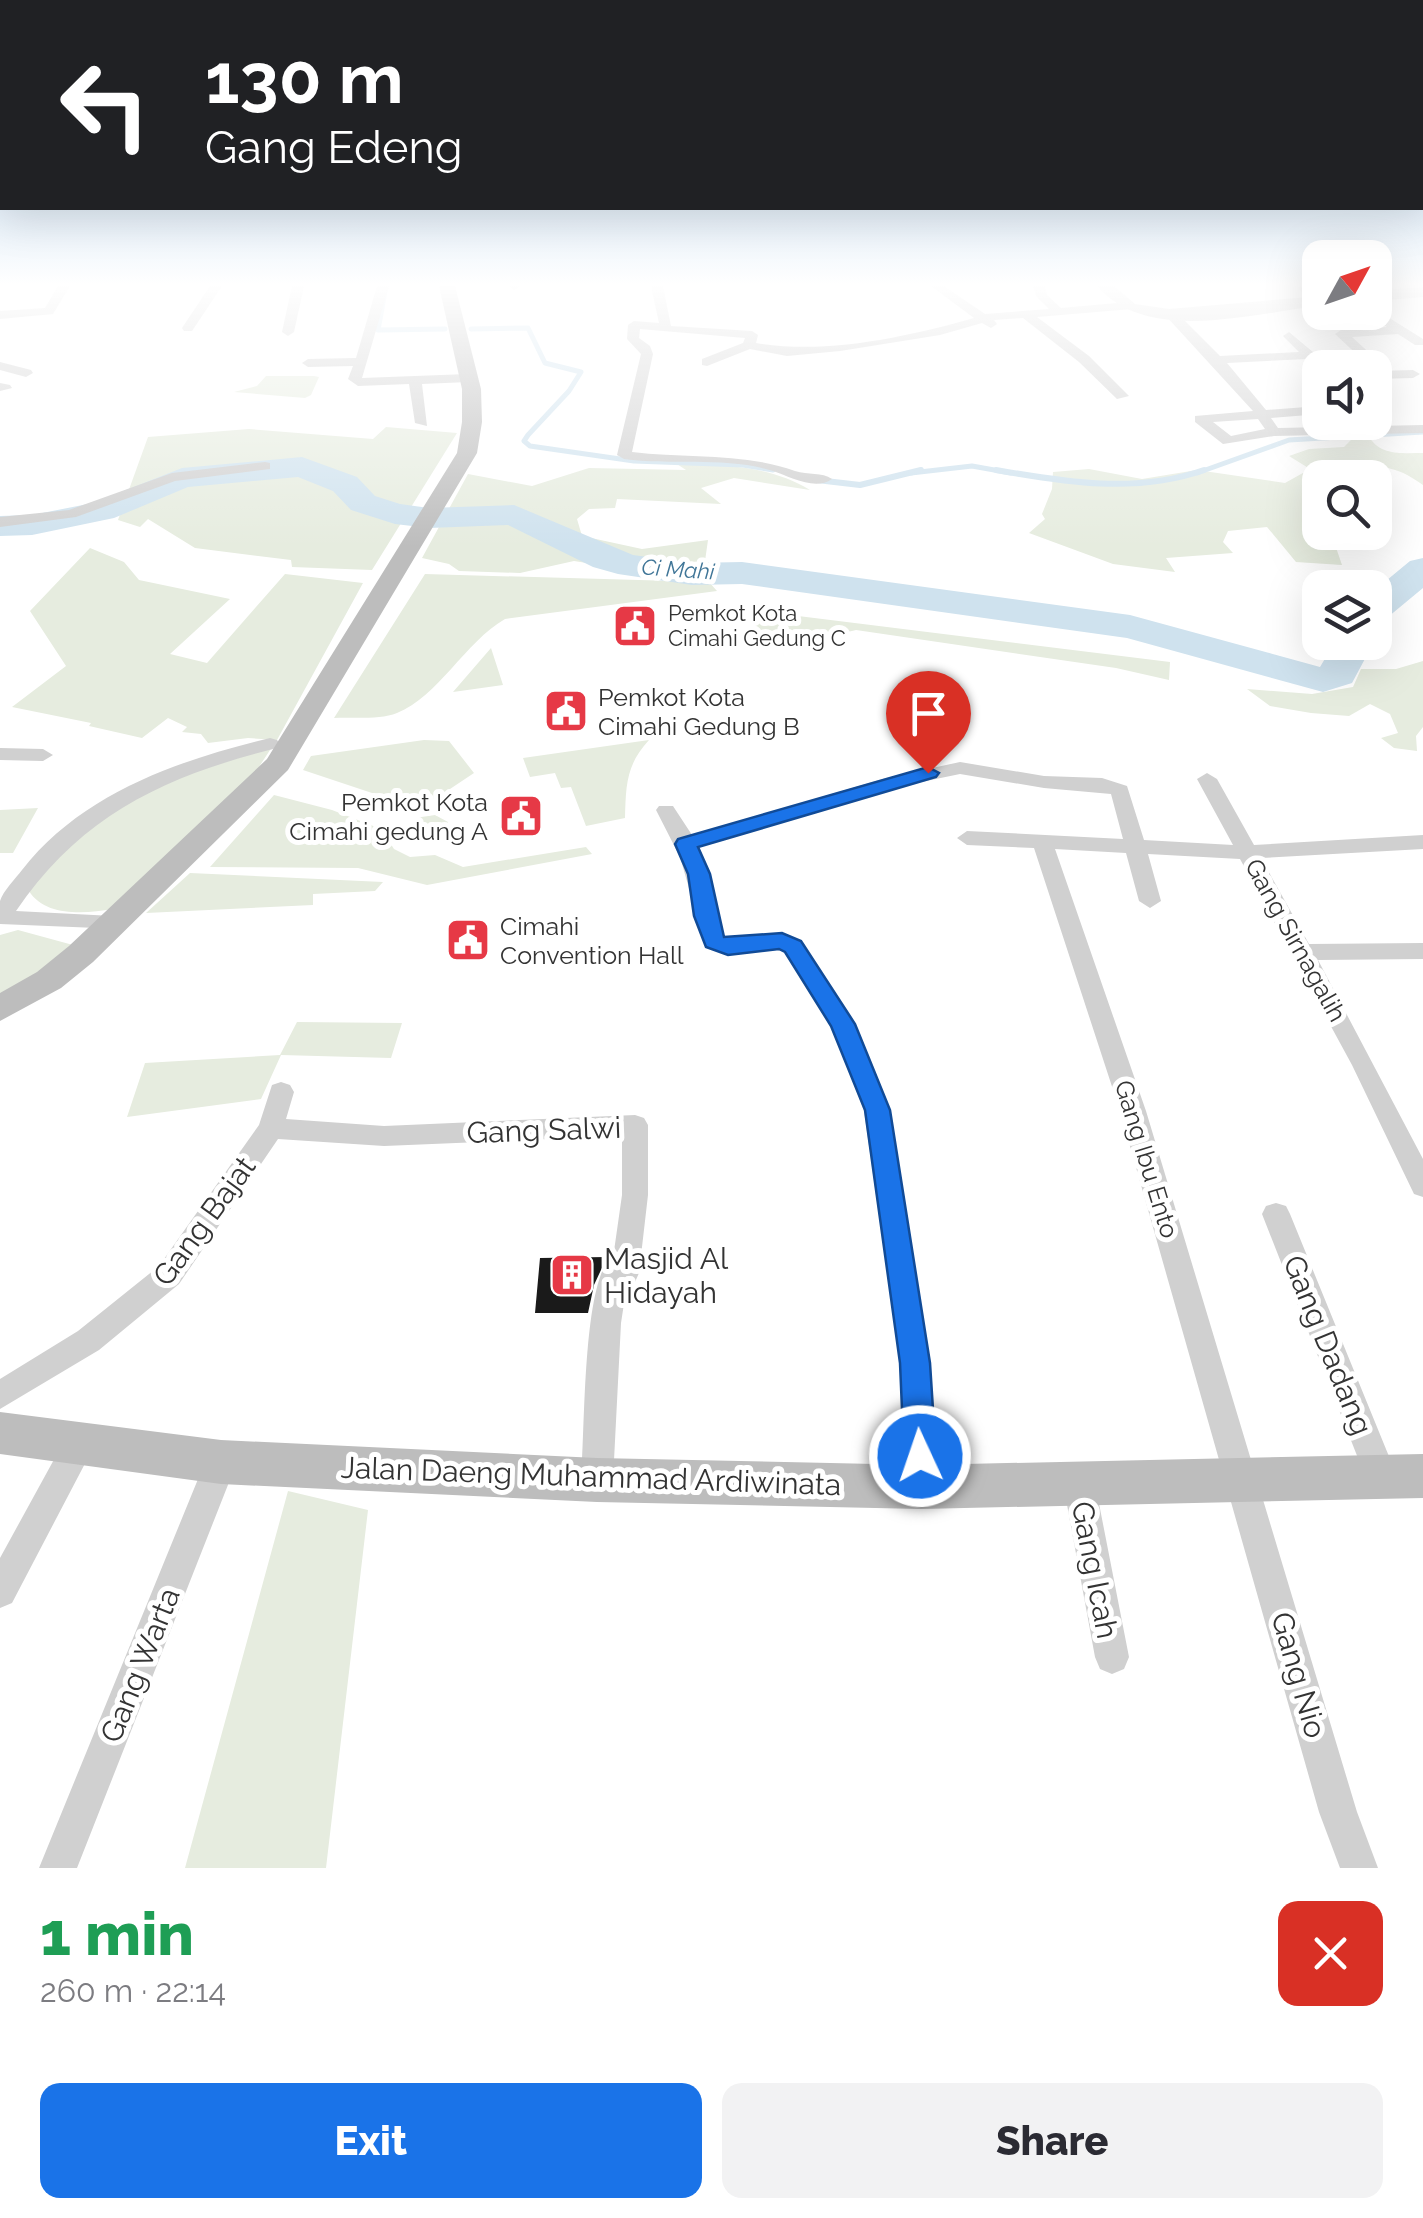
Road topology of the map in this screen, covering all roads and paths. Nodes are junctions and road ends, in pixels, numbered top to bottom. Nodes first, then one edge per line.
1 (357, 373) edge
2 (467, 373) edge
3 (643, 373) edge
4 (1099, 373) edge
5 (1228, 373) edge
6 (1413, 374) dead end
7 (1392, 375) edge
8 (468, 378) junction
9 (416, 382) junction
10 (1122, 396) dead end
11 (1302, 411) edge
12 (1262, 412) junction
13 (422, 423) dead end
14 (1423, 430) edge
15 (1274, 432) junction
16 (265, 466) dead end
17 (152, 468) dead end
18 (825, 479) dead end
19 (151, 485) junction
20 (0, 522) edge
21 (0, 754) edge
22 (274, 754) junction
23 (44, 755) dead end
24 (1207, 779) dead end
25 (666, 810) dead end
26 (967, 838) dead end
27 (1042, 841) junction
28 (1423, 842) edge
29 (686, 844) junction
30 (1135, 847) junction
31 (1244, 852) junction
32 (1150, 901) dead end
33 (0, 917) edge
34 (114, 924) junction
35 (1423, 951) edge
36 (1301, 952) junction
37 (0, 1009) edge
38 (281, 1092) dead end
39 (271, 1128) junction
40 (1423, 1186) edge
41 (1276, 1214) dead end
42 (0, 1395) edge
43 (0, 1434) edge
44 (79, 1444) junction
45 (221, 1462) junction
46 (1402, 1476) edge
47 (596, 1480) junction
48 (1244, 1480) junction
49 (1079, 1483) junction
50 (922, 1487) junction
51 (0, 1591) edge
52 (1112, 1657) dead end
53 (58, 1868) edge
54 (1359, 1868) edge

1 - 9 street
2 - 8 main road
3 - 18 street
4 - 10 street
5 - 12 street
6 - 7 street
8 - 9 street
8 - 22 main road
9 - 13 street
11 - 12 street
12 - 15 street
12 - 15 street
14 - 15 street
16 - 19 street
17 - 19 street
19 - 20 street
21 - 23 street
22 - 33 street
22 - 34 main road
24 - 31 street
25 - 29 street
26 - 27 street
27 - 30 street
27 - 48 street, Gang Ibu Ento
28 - 31 street, Gang Sirnagalih
29 - 30 street
29 - 50 street
30 - 31 street
30 - 32 street
31 - 36 street, Gang Sirnagalih
33 - 34 street
34 - 37 main road
35 - 36 street
36 - 40 street, Gang Sirnagalih
38 - 39 street, Gang Bajat
39 - 42 street, Gang Bajat
39 - 47 street, Gang Salwi
41 - 46 street, Gang Dadang
43 - 44 main road, Jalan Daeng Muhammad Ardiwinata
44 - 45 main road, Jalan Daeng Muhammad Ardiwinata
44 - 51 street
45 - 47 main road, Jalan Daeng Muhammad Ardiwinata
45 - 53 street, Gang Warta
46 - 48 main road, Jalan Daeng Muhammad Ardiwinata
47 - 50 main road, Jalan Daeng Muhammad Ardiwinata
48 - 49 main road, Jalan Daeng Muhammad Ardiwinata
48 - 54 street, Gang Nio
49 - 50 main road, Jalan Daeng Muhammad Ardiwinata
49 - 52 street, Gang Icah

